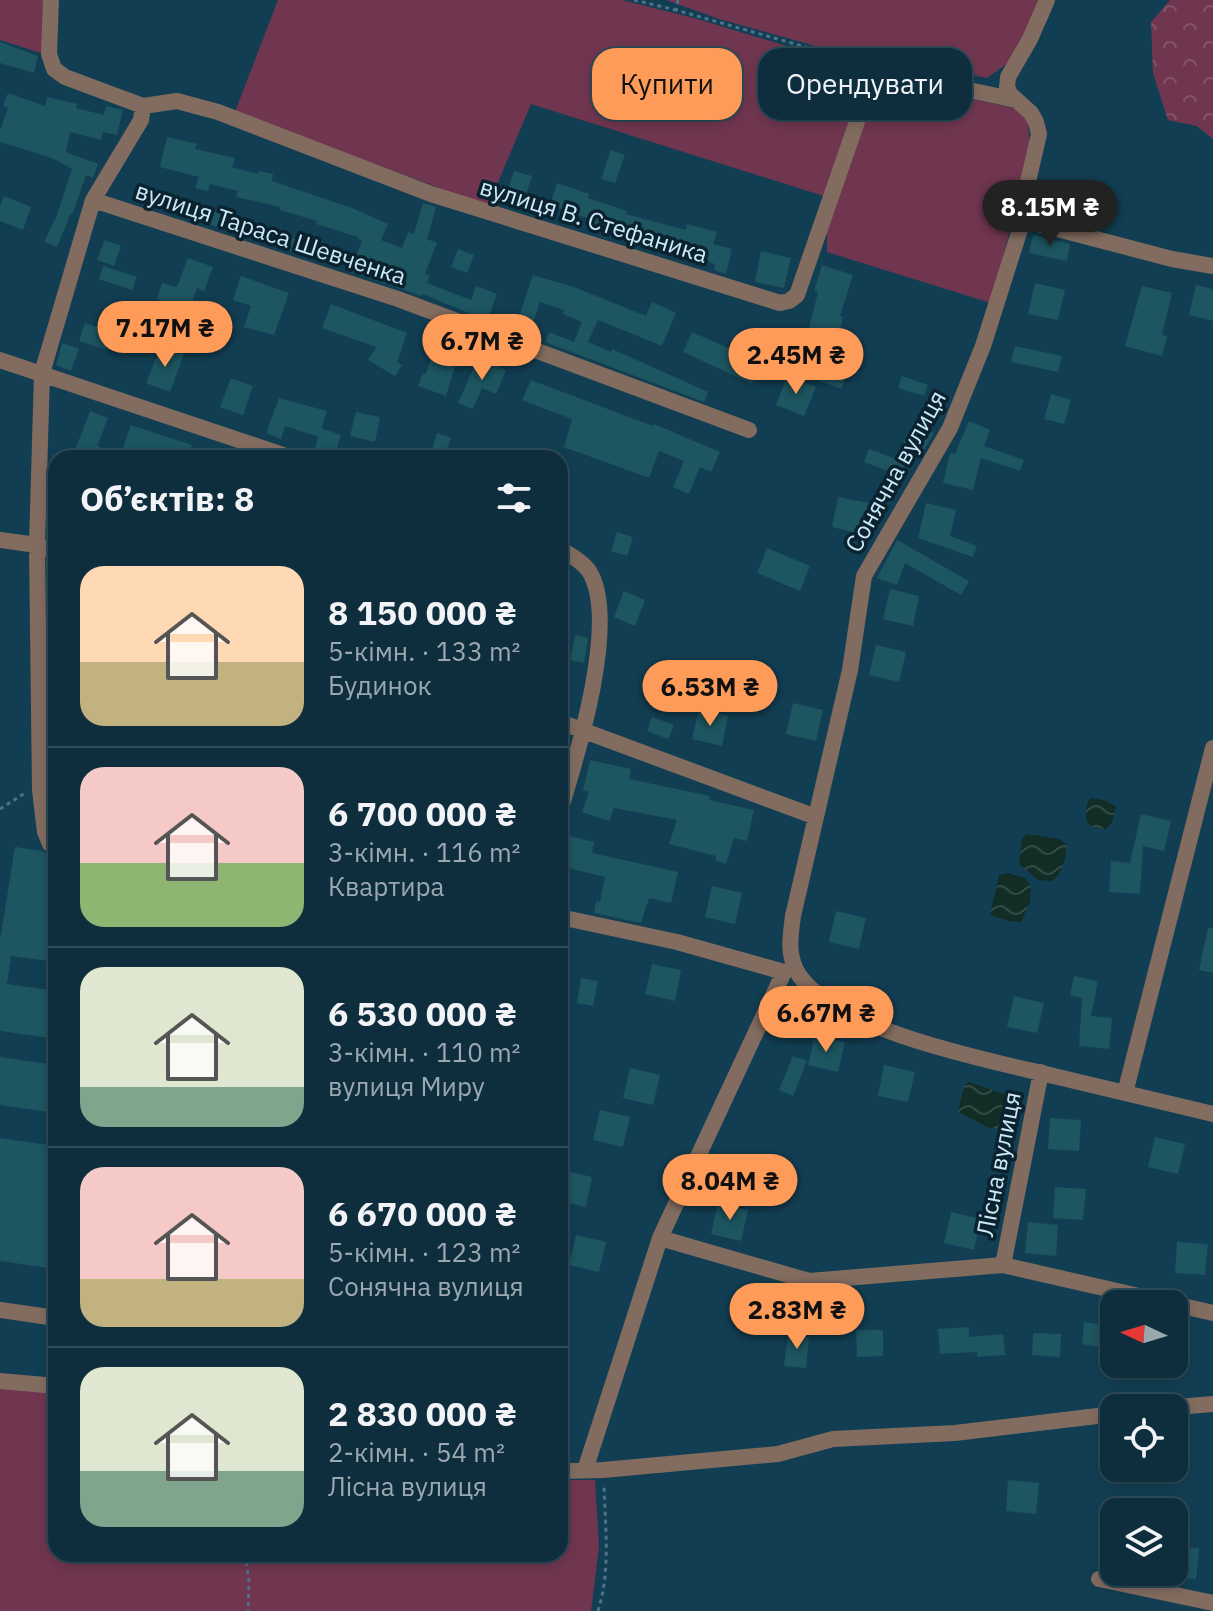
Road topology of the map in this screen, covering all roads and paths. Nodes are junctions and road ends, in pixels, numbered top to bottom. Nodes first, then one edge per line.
1 (51, 0) edge
2 (634, 0) edge
3 (678, 0) edge
4 (1047, 0) edge
5 (676, 10) junction
6 (809, 48) edge
7 (972, 90) edge
8 (1016, 100) junction
9 (143, 106) junction
10 (858, 120) edge
11 (93, 200) junction
12 (1023, 220) junction
13 (1213, 266) edge
14 (0, 360) edge
15 (42, 373) junction
16 (749, 430) dead end
17 (268, 450) edge
18 (0, 540) edge
19 (37, 545) junction
20 (48, 549) edge
21 (568, 555) edge
22 (568, 725) edge
23 (585, 730) junction
24 (1213, 748) edge
25 (568, 785) edge
26 (40, 788) junction
27 (0, 809) edge
28 (816, 817) junction
29 (48, 839) edge
30 (568, 919) edge
31 (790, 970) junction
32 (1041, 1072) junction
33 (1125, 1093) junction
34 (1213, 1114) edge
35 (660, 1238) junction
36 (1003, 1265) junction
37 (0, 1310) edge
38 (1213, 1313) edge
39 (48, 1317) edge
40 (0, 1381) edge
41 (48, 1385) edge
42 (1213, 1404) edge
43 (1188, 1406) edge
44 (1100, 1416) edge
45 (585, 1470) junction
46 (603, 1470) junction
47 (568, 1471) edge
48 (246, 1562) edge
49 (1099, 1579) dead end
50 (1213, 1603) edge
51 (248, 1611) edge
52 (598, 1611) edge

1 - 9 street
2 - 5 path
3 - 5 path
4 - 8 street
5 - 6 path
7 - 8 street
8 - 12 street, Сонячна вулиця
9 - 10 street, вулиця В. Стефаника
9 - 11 street, вулиця Тараса Шевченка
11 - 15 street, вулиця Тараса Шевченка
11 - 16 street, вулиця Тараса Шевченка
12 - 13 street
12 - 28 street, Сонячна вулиця
14 - 15 street
15 - 17 street
15 - 19 street, вулиця Тараса Шевченка
18 - 19 street
19 - 20 street
19 - 26 street, вулиця Тараса Шевченка
21 - 23 street
22 - 23 street
23 - 25 street
23 - 28 street
24 - 33 street
26 - 27 path
26 - 29 street, вулиця Тараса Шевченка
28 - 31 street, Сонячна вулиця
30 - 31 street
31 - 32 street
31 - 35 street
32 - 33 street
32 - 36 street, Лісна вулиця
33 - 34 street
35 - 36 street, Лісна вулиця
35 - 45 street
36 - 38 street, Лісна вулиця
37 - 39 street
40 - 41 street
42 - 43 street
44 - 46 street
45 - 46 street
45 - 47 street
46 - 52 path
48 - 51 path
49 - 50 street

